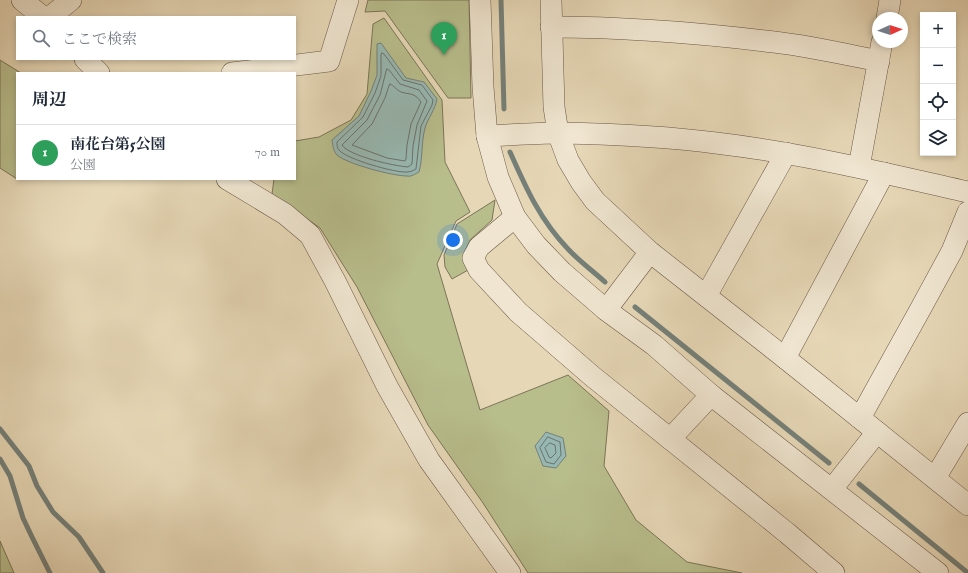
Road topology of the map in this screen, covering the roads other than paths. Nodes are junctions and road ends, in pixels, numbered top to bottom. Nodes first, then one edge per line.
1 (22, 0) edge
2 (71, 0) edge
3 (348, 0) edge
4 (480, 0) edge
5 (551, 0) edge
6 (890, 0) edge
7 (888, 12) edge
8 (42, 16) edge
9 (51, 16) edge
10 (552, 28) junction
11 (881, 51) edge
12 (86, 60) edge
13 (98, 72) edge
14 (240, 72) edge
15 (558, 133) junction
16 (487, 136) junction
17 (786, 153) junction
18 (859, 167) junction
19 (884, 173) junction
20 (229, 180) edge
21 (968, 192) edge
22 (968, 212) edge
23 (515, 217) junction
24 (650, 252) junction
25 (706, 296) junction
26 (606, 310) junction
27 (785, 358) junction
28 (711, 395) junction
29 (860, 418) junction
30 (968, 423) edge
31 (877, 432) junction
32 (670, 438) junction
33 (935, 478) junction
34 (832, 489) junction
35 (968, 505) edge
36 (510, 573) edge
37 (834, 573) edge
38 (938, 573) edge

1 - 8 street
2 - 9 street
3 - 14 street
4 - 16 street
5 - 10 street
6 - 7 street
10 - 11 street
10 - 15 street
11 - 18 street
12 - 13 street
15 - 16 street
15 - 17 street
15 - 24 street
16 - 23 street
17 - 18 street
17 - 25 street
18 - 19 street
19 - 21 street
19 - 27 street
20 - 36 street
22 - 29 street
23 - 26 street
23 - 32 street
24 - 25 street
24 - 26 street
25 - 27 street
26 - 28 street
27 - 29 street
28 - 32 street
28 - 34 street
29 - 31 street
30 - 33 street
31 - 33 street
31 - 34 street
32 - 37 street
33 - 35 street
34 - 38 street

